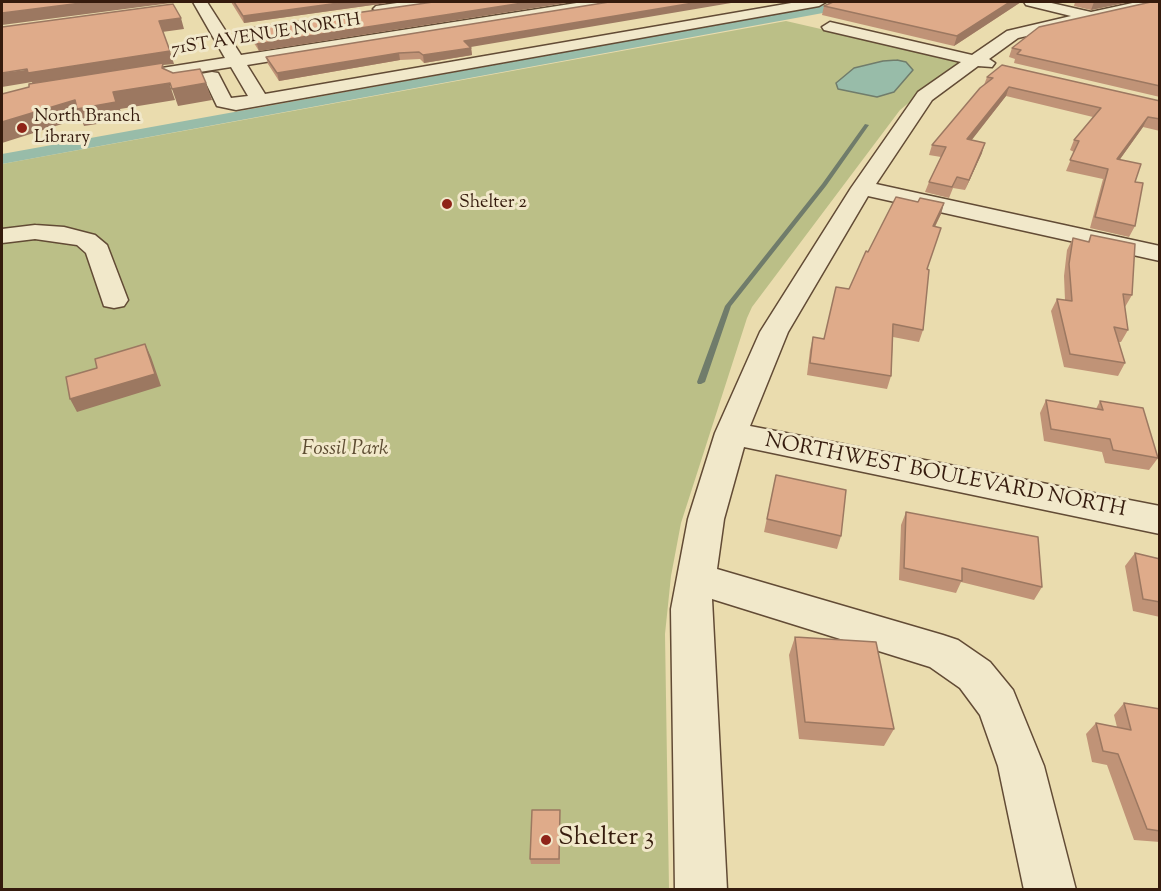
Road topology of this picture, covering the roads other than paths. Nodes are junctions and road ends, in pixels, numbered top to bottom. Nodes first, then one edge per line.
1 (223, 2) edge
2 (433, 2) edge
3 (608, 2) edge
4 (740, 2) edge
5 (819, 2) edge
6 (1031, 2) edge
7 (1155, 2) edge
8 (197, 4) edge
9 (362, 12) edge
10 (762, 12) junction
11 (1089, 16) junction
12 (830, 27) dead end
13 (973, 60) junction
14 (239, 66) junction
15 (1006, 68) edge
16 (212, 77) junction
17 (260, 100) junction
18 (862, 188) junction
19 (2, 236) edge
20 (1160, 254) edge
21 (114, 300) dead end
22 (730, 433) junction
23 (1160, 520) edge
24 (696, 578) junction
25 (701, 890) edge
26 (1050, 890) edge

1 - 8 street
2 - 9 street
3 - 14 street, 71ST AVENUE NORTH
4 - 10 street
5 - 10 street
6 - 11 street
7 - 11 street
8 - 14 street
10 - 17 street
11 - 13 street
12 - 13 street
13 - 15 street
13 - 18 street
14 - 16 street
14 - 16 street, 71ST AVENUE NORTH
14 - 17 street
16 - 17 street
18 - 20 street
18 - 22 street
19 - 21 street
22 - 23 street, NORTHWEST BOULEVARD NORTH
22 - 24 street
24 - 25 street
24 - 26 street

